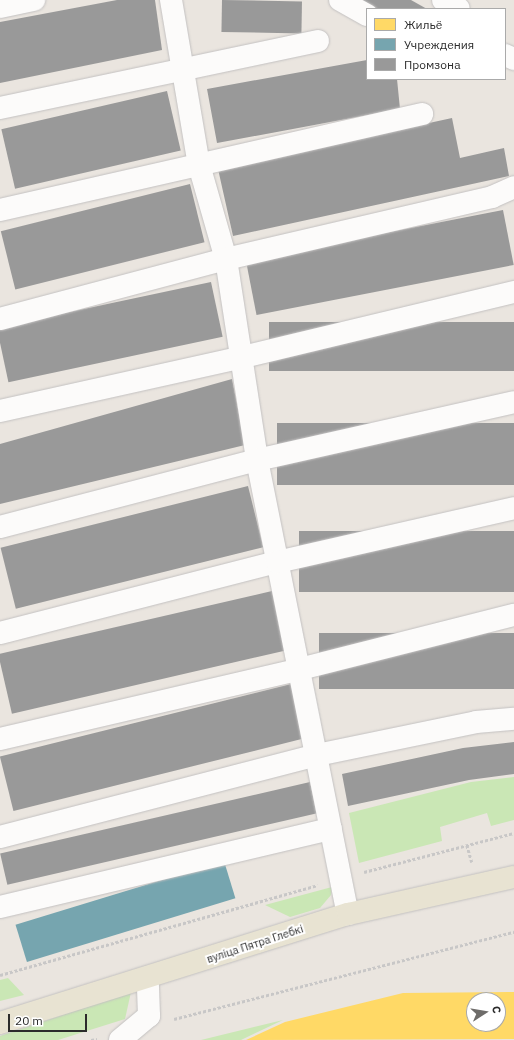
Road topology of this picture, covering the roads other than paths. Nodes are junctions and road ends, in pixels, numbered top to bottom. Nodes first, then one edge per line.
1 (34, 0) edge
2 (171, 0) edge
3 (340, 0) edge
4 (443, 0) edge
5 (0, 6) edge
6 (457, 8) edge
7 (366, 14) edge
8 (318, 41) dead end
9 (181, 70) junction
10 (0, 108) edge
11 (422, 114) dead end
12 (199, 165) junction
13 (514, 187) edge
14 (0, 210) edge
15 (226, 259) junction
16 (514, 292) edge
17 (0, 318) edge
18 (243, 357) junction
19 (514, 402) edge
20 (0, 411) edge
21 (257, 460) junction
22 (514, 508) edge
23 (0, 527) edge
24 (277, 562) junction
25 (514, 615) edge
26 (0, 633) edge
27 (300, 669) junction
28 (514, 719) edge
29 (0, 739) edge
30 (317, 755) junction
31 (331, 829) junction
32 (0, 837) edge
33 (514, 877) edge
34 (0, 908) edge
35 (348, 914) junction
36 (148, 978) junction
37 (0, 1023) edge
38 (127, 1034) edge

1 - 5 lane
2 - 9 lane
3 - 7 lane
4 - 6 lane
8 - 9 lane
9 - 10 lane
9 - 12 lane
11 - 12 lane
12 - 14 lane
12 - 15 lane
13 - 15 lane
15 - 17 lane
15 - 18 lane
16 - 18 lane
18 - 20 lane
18 - 21 lane
19 - 21 lane
21 - 23 lane
21 - 24 lane
22 - 24 lane
24 - 26 lane
24 - 27 lane
25 - 27 lane
27 - 29 lane
27 - 30 lane
28 - 30 lane
30 - 31 lane
30 - 32 lane
31 - 34 lane
31 - 35 lane
33 - 35 main road, вуліца Пятра Глебкі
35 - 36 main road, вуліца Пятра Глебкі
36 - 37 main road, вуліца Пятра Глебкі
36 - 38 lane

